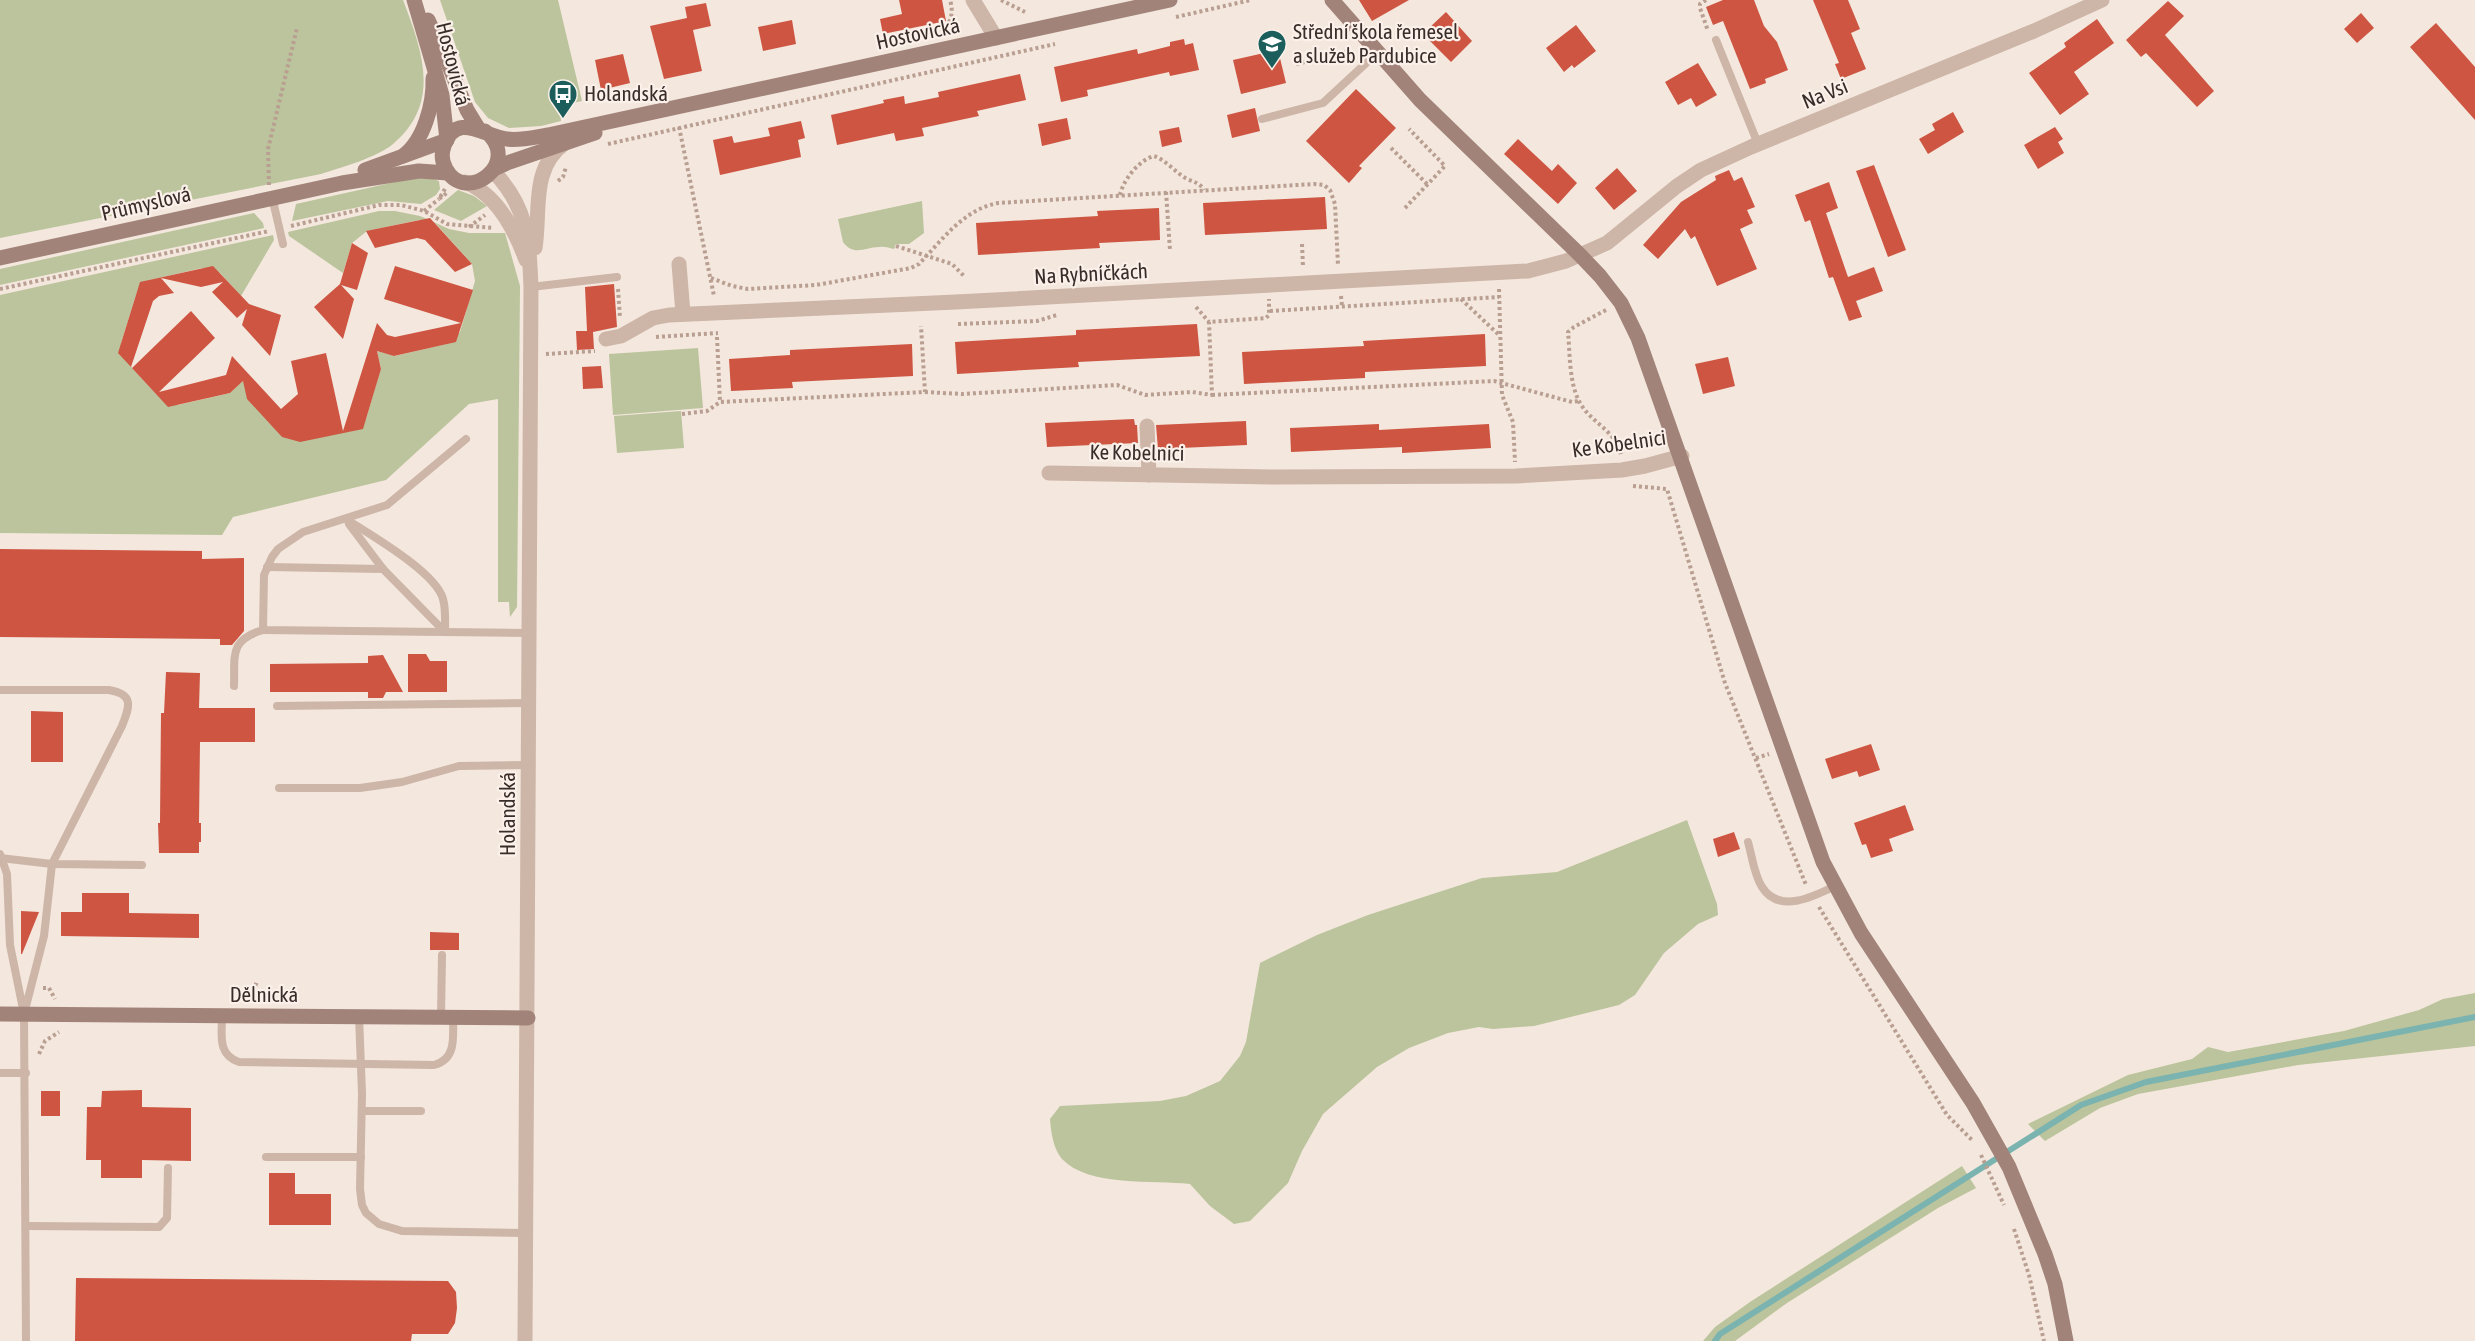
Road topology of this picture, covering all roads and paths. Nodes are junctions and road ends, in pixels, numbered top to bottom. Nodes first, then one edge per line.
1 (416, 0) edge
2 (950, 0) edge
3 (973, 0) edge
4 (1001, 0) edge
5 (1170, 0) edge
6 (1251, 0) edge
7 (1332, 0) edge
8 (1706, 0) edge
9 (2102, 0) edge
10 (1025, 12) dead end
11 (1171, 18) dead end
12 (297, 28) dead end
13 (940, 35) dead end
14 (996, 38) junction
15 (1716, 40) joint
16 (1057, 44) dead end
17 (1351, 51) dead end
18 (1377, 53) junction
19 (431, 57) junction
20 (1296, 64) dead end
21 (675, 109) junction
22 (1262, 119) dead end
23 (482, 129) junction
24 (680, 129) junction
25 (1410, 129) dead end
26 (447, 140) junction
27 (566, 142) junction
28 (1758, 144) junction
29 (603, 145) dead end
30 (1391, 148) dead end
31 (397, 160) junction
32 (568, 162) dead end
33 (494, 170) junction
34 (448, 173) junction
35 (465, 182) junction
36 (1428, 185) junction
37 (540, 186) junction
38 (1204, 190) junction
39 (301, 191) junction
40 (1166, 192) junction
41 (1120, 195) junction
42 (272, 197) junction
43 (439, 199) dead end
44 (496, 207) junction
45 (1404, 208) dead end
46 (424, 211) junction
47 (469, 227) junction
48 (279, 228) junction
49 (512, 228) junction
50 (1336, 242) dead end
51 (283, 244) dead end
52 (1302, 244) dead end
53 (896, 246) dead end
54 (1170, 250) dead end
55 (926, 256) junction
56 (1581, 256) junction
57 (0, 258) edge
58 (679, 264) dead end
59 (1498, 273) junction
60 (964, 276) dead end
61 (617, 277) joint
62 (711, 278) junction
63 (1304, 284) junction
64 (1268, 286) junction
65 (531, 287) junction
66 (0, 289) edge
67 (1499, 297) junction
68 (1461, 299) junction
69 (1621, 303) junction
70 (1190, 305) dead end
71 (1270, 311) junction
72 (1066, 312) dead end
73 (683, 314) junction
74 (718, 314) junction
75 (1209, 322) junction
76 (958, 324) dead end
77 (921, 326) dead end
78 (1500, 335) junction
79 (649, 337) dead end
80 (613, 338) junction
81 (530, 355) junction
82 (1501, 383) junction
83 (925, 393) junction
84 (1212, 395) junction
85 (1579, 401) junction
86 (720, 402) junction
87 (682, 414) dead end
88 (1147, 426) dead end
89 (466, 440) dead end
90 (1682, 456) junction
91 (1622, 470) junction
92 (1049, 472) dead end
93 (1149, 475) junction
94 (1516, 476) junction
95 (345, 519) junction
96 (267, 567) junction
97 (382, 568) junction
98 (263, 630) junction
99 (445, 632) junction
100 (529, 633) junction
101 (234, 686) dead end
102 (0, 690) edge
103 (529, 703) junction
104 (277, 706) dead end
105 (529, 765) junction
106 (279, 788) dead end
107 (1748, 842) dead end
108 (1, 857) edge
109 (52, 864) junction
110 (142, 865) dead end
111 (1835, 886) junction
112 (442, 955) dead end
113 (0, 1014) edge
114 (24, 1014) junction
115 (222, 1016) junction
116 (360, 1016) junction
117 (447, 1017) junction
118 (528, 1018) junction
119 (361, 1064) junction
120 (0, 1073) edge
121 (26, 1073) junction
122 (362, 1111) junction
123 (421, 1111) dead end
124 (1979, 1151) dead end
125 (361, 1156) junction
126 (266, 1157) dead end
127 (168, 1168) dead end
128 (2005, 1207) dead end
129 (27, 1226) junction
130 (2013, 1227) dead end
131 (526, 1233) junction
132 (26, 1341) edge
133 (525, 1341) edge
134 (2044, 1341) edge
135 (2066, 1341) edge

1 - 19 street, Hostovická
1 - 23 street, Hostovická
2 - 13 path
3 - 14 street
4 - 10 path
5 - 14 street, Hostovická
6 - 11 path
7 - 18 street, Ke Kobelnici
8 - 15 path
9 - 28 street, Na Vsi
12 - 42 path
14 - 21 street, Hostovická
15 - 28 lane
16 - 24 path
17 - 20 path
18 - 22 lane
18 - 56 street, Ke Kobelnici
19 - 26 street, Hostovická
19 - 31 street
21 - 23 street, Hostovická
21 - 24 path
21 - 27 street, Hostovická
23 - 26 street, Hostovická
23 - 33 street, Hostovická
24 - 29 path
24 - 62 path
25 - 36 path
26 - 31 street, Průmyslová
26 - 34 street, Hostovická
27 - 33 street, Hostovická
27 - 37 street, Holandská
28 - 56 street, Na Vsi
30 - 36 path
31 - 39 street, Průmyslová
32 - 37 path
33 - 35 street, Hostovická
33 - 65 street, Holandská
34 - 35 street
34 - 39 street, Průmyslová
35 - 44 street, Holandská
36 - 45 path
37 - 65 street, Holandská
38 - 40 path
38 - 41 path
38 - 50 path
39 - 42 street, Průmyslová
40 - 41 path
40 - 54 path
41 - 55 path
42 - 48 lane
42 - 57 street, Průmyslová
43 - 46 path
44 - 47 path
44 - 49 street, Holandská
46 - 47 path
46 - 48 path
47 - 49 path
48 - 51 lane
48 - 66 path
49 - 65 street, Holandská
52 - 63 path
53 - 55 path
55 - 60 path
55 - 62 path
56 - 59 street, Na Rybníčkách
56 - 69 street, Ke Kobelnici
58 - 73 street
59 - 63 street, Na Rybníčkách
59 - 67 path
61 - 65 lane
61 - 80 path
62 - 74 path
63 - 64 street, Na Rybníčkách
64 - 71 path
64 - 74 street, Na Rybníčkách
65 - 81 street, Holandská
67 - 68 path
67 - 78 path
68 - 71 path
68 - 78 path
69 - 85 path
69 - 90 street, Ke Kobelnici
70 - 75 path
71 - 75 path
72 - 76 path
73 - 74 street, Na Rybníčkách
73 - 80 street, Na Rybníčkách
75 - 84 path
77 - 83 path
78 - 82 path
79 - 86 path
80 - 81 path
81 - 100 street, Holandská
82 - 84 path
82 - 85 path
82 - 94 path
83 - 84 path
83 - 86 path
85 - 91 path
86 - 87 path
88 - 93 street
89 - 95 lane
90 - 91 street, Ke Kobelnici
90 - 111 street
91 - 94 street, Ke Kobelnici
92 - 93 street, Ke Kobelnici
93 - 94 street, Ke Kobelnici
95 - 96 lane
95 - 97 lane
95 - 99 lane
96 - 97 lane
96 - 98 lane
97 - 99 lane
98 - 99 lane
98 - 101 lane
99 - 100 lane
100 - 103 street, Holandská
102 - 109 lane
103 - 104 lane
103 - 105 street, Holandská
105 - 106 lane
105 - 118 street, Holandská
107 - 111 lane
108 - 109 lane
108 - 114 lane
109 - 110 lane
109 - 114 lane
111 - 135 street
112 - 117 lane
113 - 114 street, Dělnická
114 - 115 street, Dělnická
114 - 121 lane
115 - 116 street, Dělnická
115 - 119 lane
116 - 117 street, Dělnická
116 - 119 lane
117 - 118 street, Dělnická
117 - 119 lane
118 - 131 street, Holandská
119 - 122 lane
120 - 121 lane
121 - 129 lane
122 - 123 lane
122 - 125 lane
124 - 128 path
125 - 126 lane
125 - 131 lane
127 - 129 lane
129 - 132 lane
130 - 134 path
131 - 133 street, Holandská

